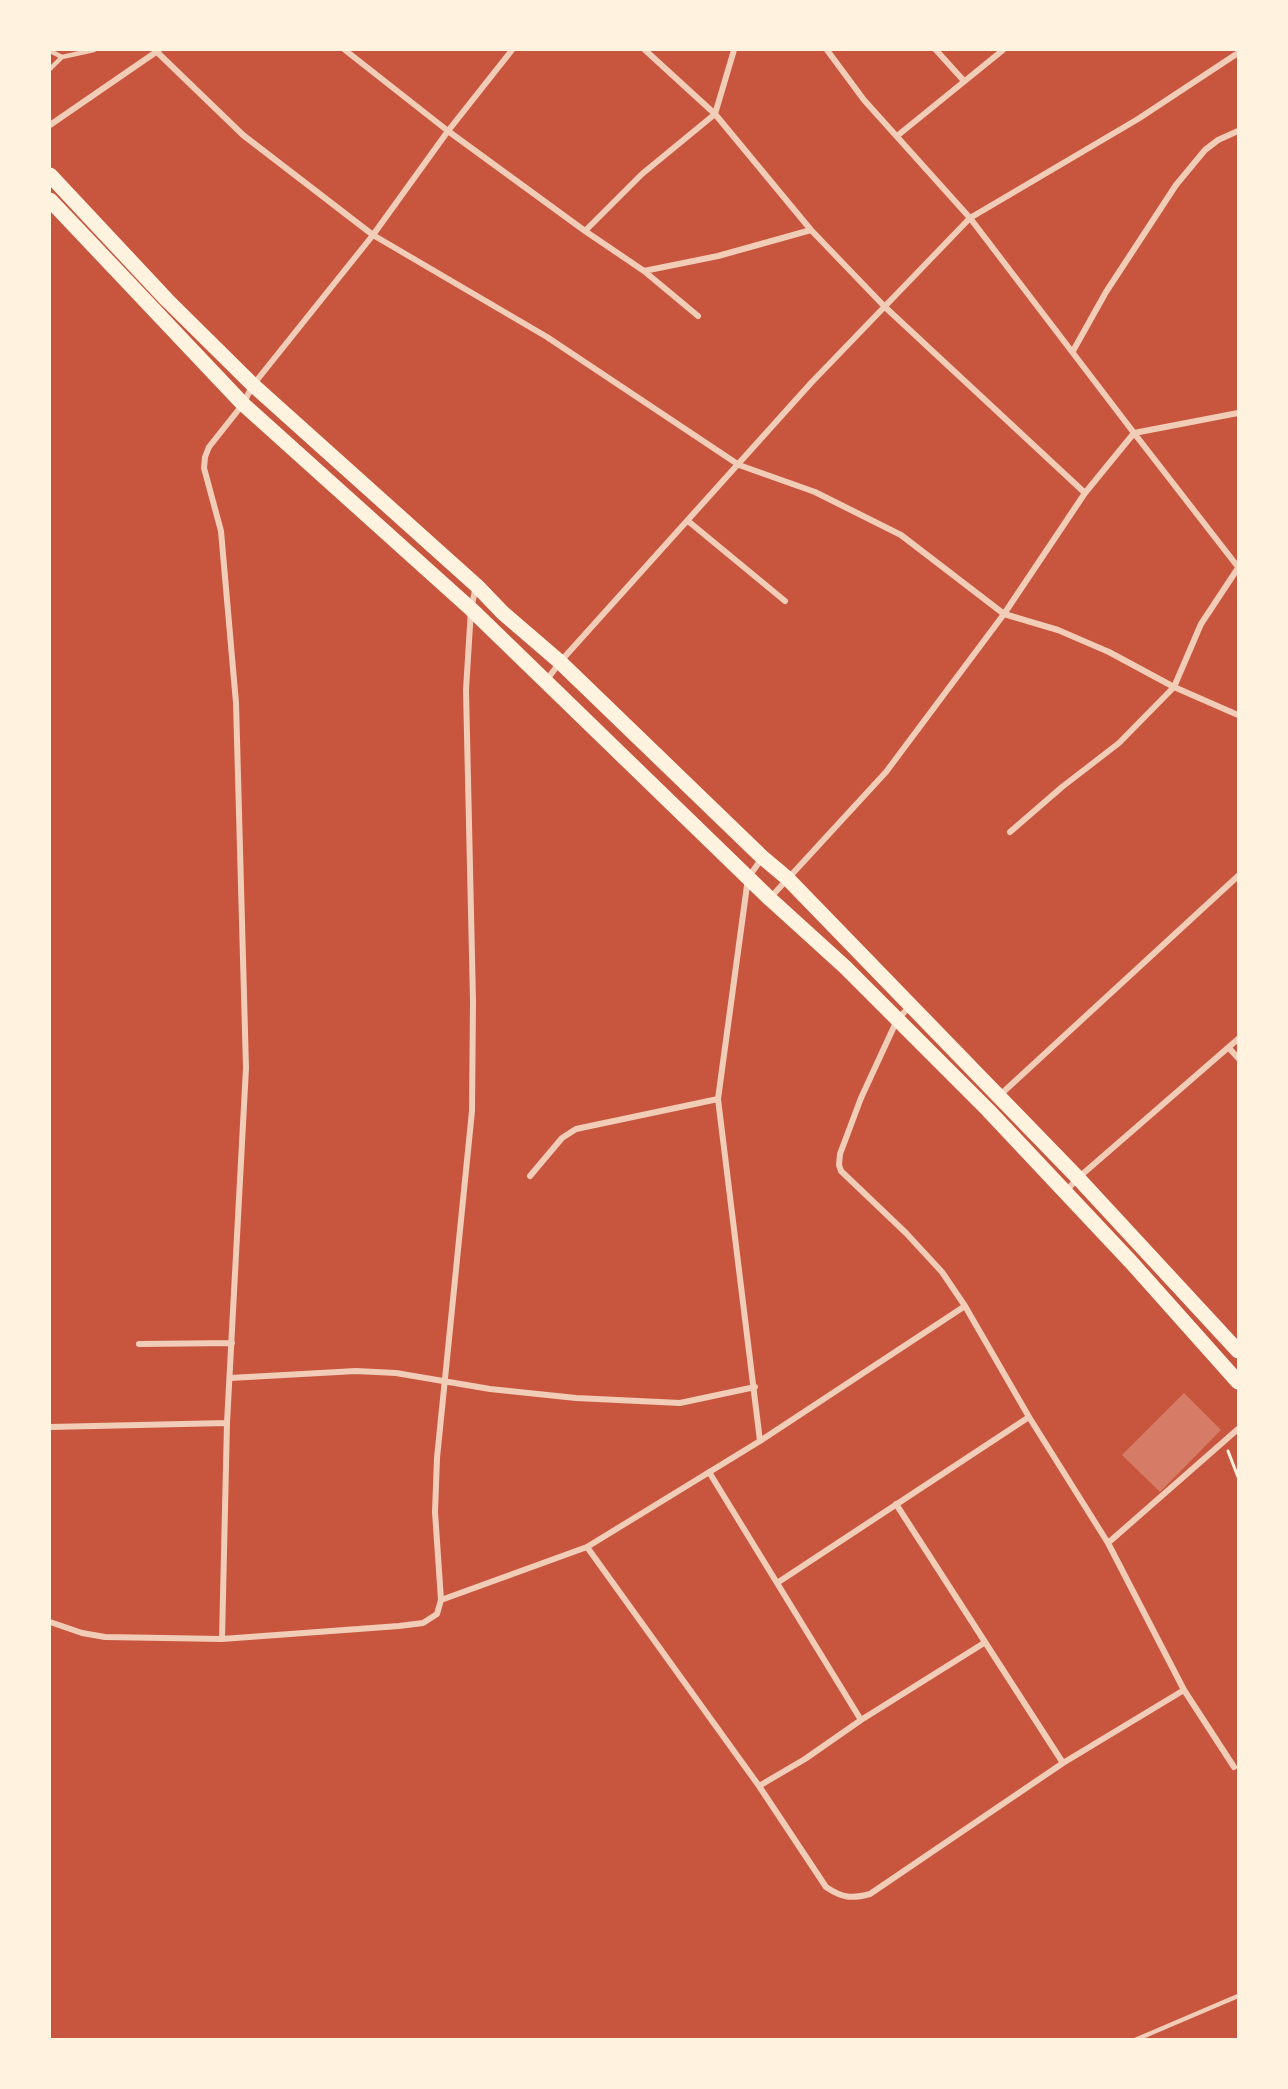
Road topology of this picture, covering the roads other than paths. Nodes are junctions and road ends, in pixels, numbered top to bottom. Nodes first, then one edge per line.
1 (94, 50) edge
2 (345, 50) edge
3 (512, 50) edge
4 (645, 50) edge
5 (734, 50) edge
6 (827, 50) edge
7 (936, 50) edge
8 (1003, 50) edge
9 (50, 51) edge
10 (158, 51) edge
11 (1238, 51) edge
12 (62, 57) junction
13 (50, 69) edge
14 (964, 81) junction
15 (715, 114) junction
16 (50, 125) edge
17 (447, 131) junction
18 (1239, 132) edge
19 (897, 136) junction
20 (50, 175) edge
21 (50, 200) edge
22 (970, 218) junction
23 (811, 230) junction
24 (585, 231) junction
25 (373, 235) junction
26 (644, 271) junction
27 (885, 307) junction
28 (698, 316) dead end
29 (1072, 351) junction
30 (253, 385) junction
31 (243, 404) junction
32 (1239, 412) edge
33 (1134, 434) junction
34 (739, 465) junction
35 (1085, 493) junction
36 (688, 521) junction
37 (1239, 568) edge
38 (477, 586) junction
39 (784, 601) dead end
40 (471, 609) junction
41 (1004, 614) junction
42 (560, 662) junction
43 (546, 681) junction
44 (1174, 687) junction
45 (1239, 715) edge
46 (1010, 832) dead end
47 (762, 857) junction
48 (1239, 876) edge
49 (748, 878) junction
50 (787, 879) junction
51 (769, 898) junction
52 (863, 955) junction
53 (845, 967) junction
54 (911, 1005) junction
55 (897, 1020) junction
56 (1239, 1039) edge
57 (1229, 1048) junction
58 (1239, 1058) edge
59 (999, 1096) junction
60 (718, 1099) junction
61 (988, 1110) junction
62 (530, 1176) dead end
63 (1078, 1178) junction
64 (1065, 1192) junction
65 (965, 1306) junction
66 (232, 1343) junction
67 (139, 1344) dead end
68 (1232, 1359) edge
69 (230, 1378) junction
70 (445, 1381) junction
71 (1239, 1382) edge
72 (755, 1387) junction
73 (1029, 1417) junction
74 (227, 1423) junction
75 (50, 1426) edge
76 (1239, 1429) edge
77 (760, 1441) junction
78 (709, 1472) junction
79 (896, 1504) junction
80 (1108, 1543) junction
81 (587, 1546) junction
82 (777, 1583) junction
83 (441, 1600) junction
84 (50, 1622) edge
85 (222, 1639) junction
86 (984, 1643) junction
87 (1184, 1690) junction
88 (861, 1720) junction
89 (1063, 1763) junction
90 (1234, 1767) dead end
91 (759, 1786) junction
92 (1239, 1996) edge
93 (1135, 2040) edge

1 - 12 lane
2 - 17 street
3 - 17 street
4 - 15 street
5 - 15 street
6 - 19 street
7 - 14 street
8 - 14 street
9 - 12 lane
10 - 16 street
10 - 25 street
11 - 22 street
12 - 13 lane
14 - 19 street
15 - 23 street
15 - 24 street
17 - 24 street
17 - 25 street
18 - 29 street
19 - 22 street
20 - 30 main road
21 - 31 main road
22 - 27 street
22 - 29 street
23 - 26 street
23 - 27 street
24 - 26 street
25 - 30 street
25 - 34 street
26 - 28 street
27 - 34 street
27 - 35 street
29 - 33 street
30 - 31 street
30 - 38 main road
31 - 40 main road
31 - 66 street
32 - 33 street
33 - 35 street
33 - 37 street
34 - 36 street
34 - 41 street
35 - 41 street
36 - 39 street
36 - 42 street
37 - 44 street
38 - 40 street
38 - 42 main road
40 - 43 main road
40 - 70 street
41 - 44 street
41 - 50 street
42 - 43 street
42 - 47 main road
43 - 49 main road
44 - 45 street
44 - 46 street
47 - 49 street
47 - 50 main road
48 - 59 street
49 - 51 main road
49 - 60 street
50 - 51 street
50 - 52 main road
51 - 53 main road
52 - 53 main road
52 - 54 main road
53 - 55 main road
54 - 55 street
54 - 59 main road
55 - 61 main road
55 - 65 street
56 - 57 street
57 - 58 street
57 - 63 street
59 - 61 street
59 - 63 main road
60 - 62 street
60 - 72 street
61 - 64 main road
63 - 64 street
63 - 68 main road
64 - 68 main road
65 - 73 street
65 - 77 street
66 - 67 street
66 - 69 street
68 - 71 main road
69 - 70 street
69 - 74 street
70 - 72 street
70 - 83 street
72 - 77 street
73 - 79 street
73 - 80 street
74 - 75 street
74 - 85 street
76 - 80 street
77 - 78 street
78 - 81 street
78 - 82 street
79 - 82 street
79 - 86 street
80 - 87 street
81 - 83 street
81 - 91 street
82 - 88 street
83 - 85 street
84 - 85 street
86 - 88 street
86 - 89 street
87 - 89 street
87 - 90 street
88 - 91 street
89 - 91 street
92 - 93 lane

